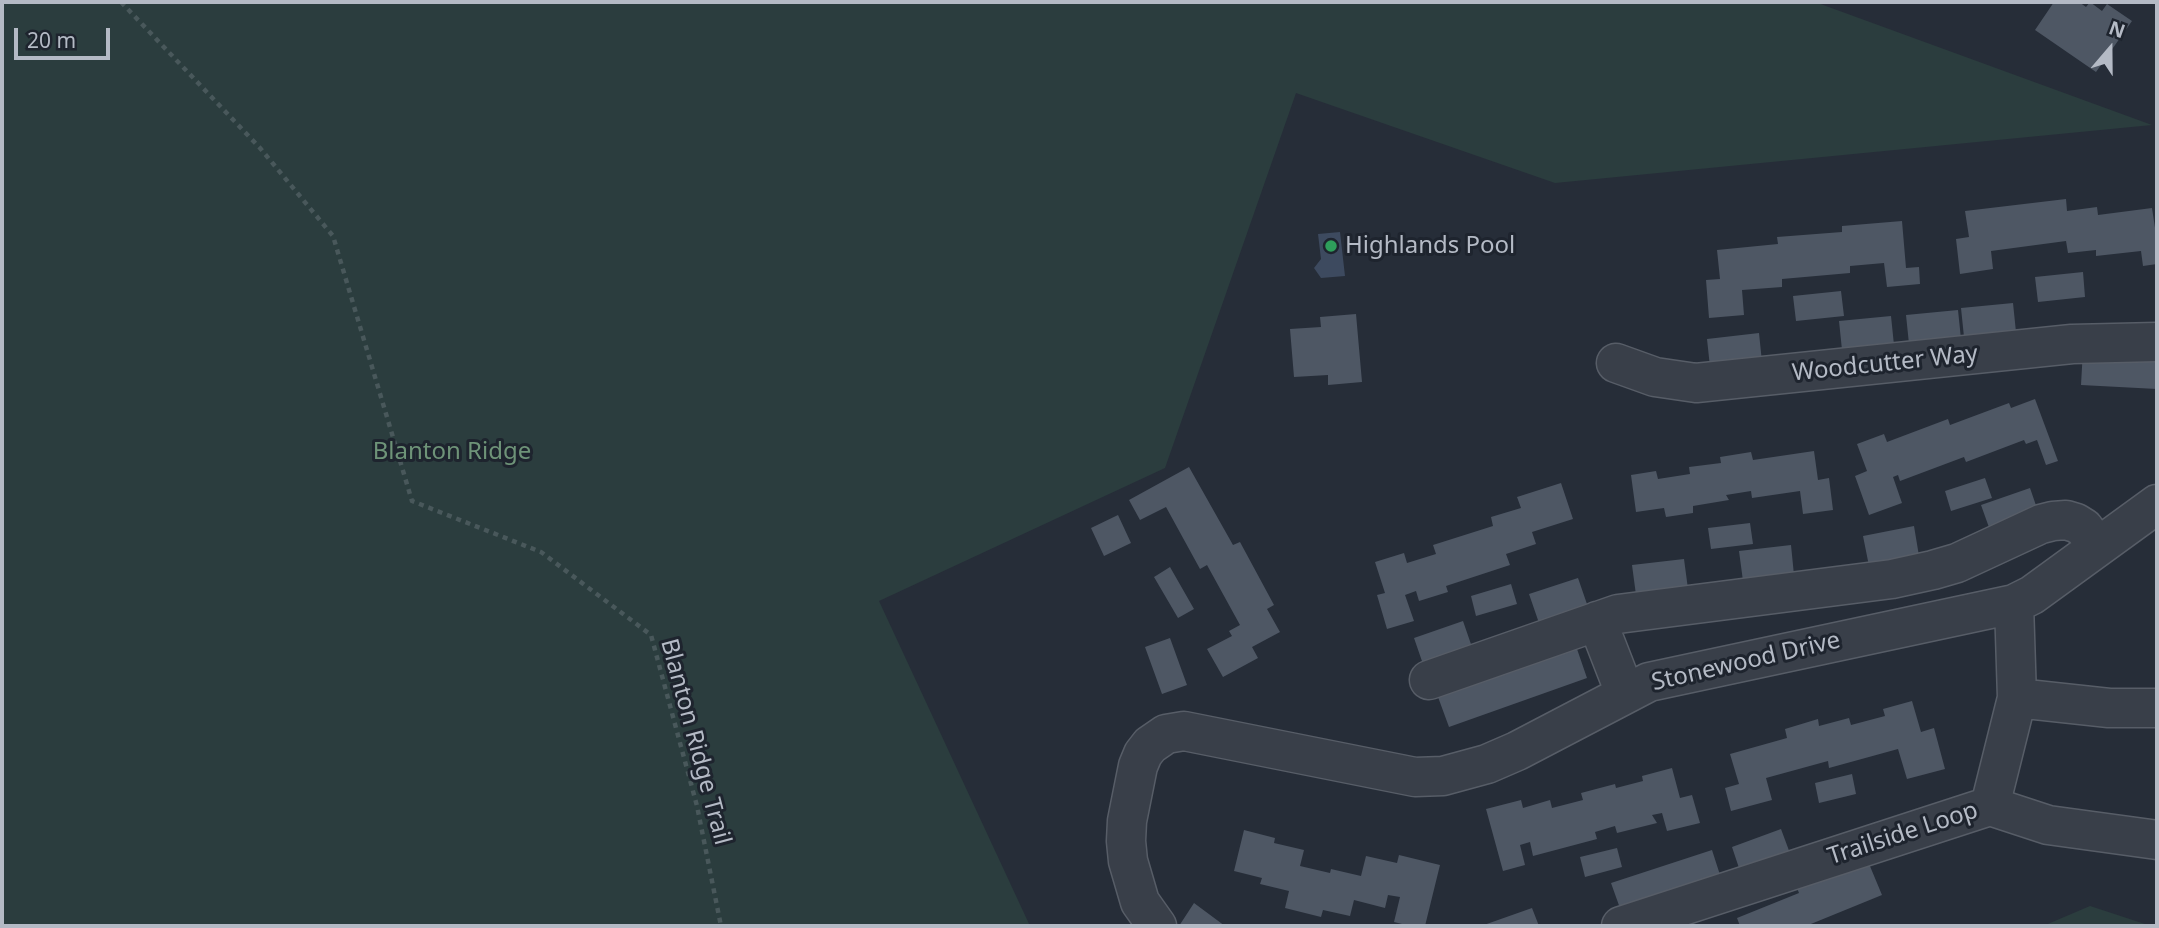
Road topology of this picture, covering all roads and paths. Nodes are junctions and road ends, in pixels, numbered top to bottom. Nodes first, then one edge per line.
1 (121, 2) edge
2 (2157, 342) edge
3 (1616, 363) dead end
4 (2157, 503) edge
5 (2097, 547) junction
6 (2014, 604) junction
7 (1597, 621) junction
8 (1429, 680) dead end
9 (1625, 693) junction
10 (2017, 698) junction
11 (2157, 708) edge
12 (1990, 806) junction
13 (2157, 840) edge
14 (722, 926) edge
15 (1157, 926) edge
16 (1621, 926) edge

1 - 14 path, Blanton Ridge Trail
2 - 3 street, Woodcutter Way
4 - 5 street, Stonewood Drive
5 - 6 street, Stonewood Drive
5 - 7 street
6 - 9 street, Stonewood Drive
6 - 10 street, Trailside Loop
7 - 8 street
7 - 9 street
9 - 15 street, Stonewood Drive
10 - 11 street
10 - 12 street, Trailside Loop
12 - 13 street
12 - 16 street, Trailside Loop

